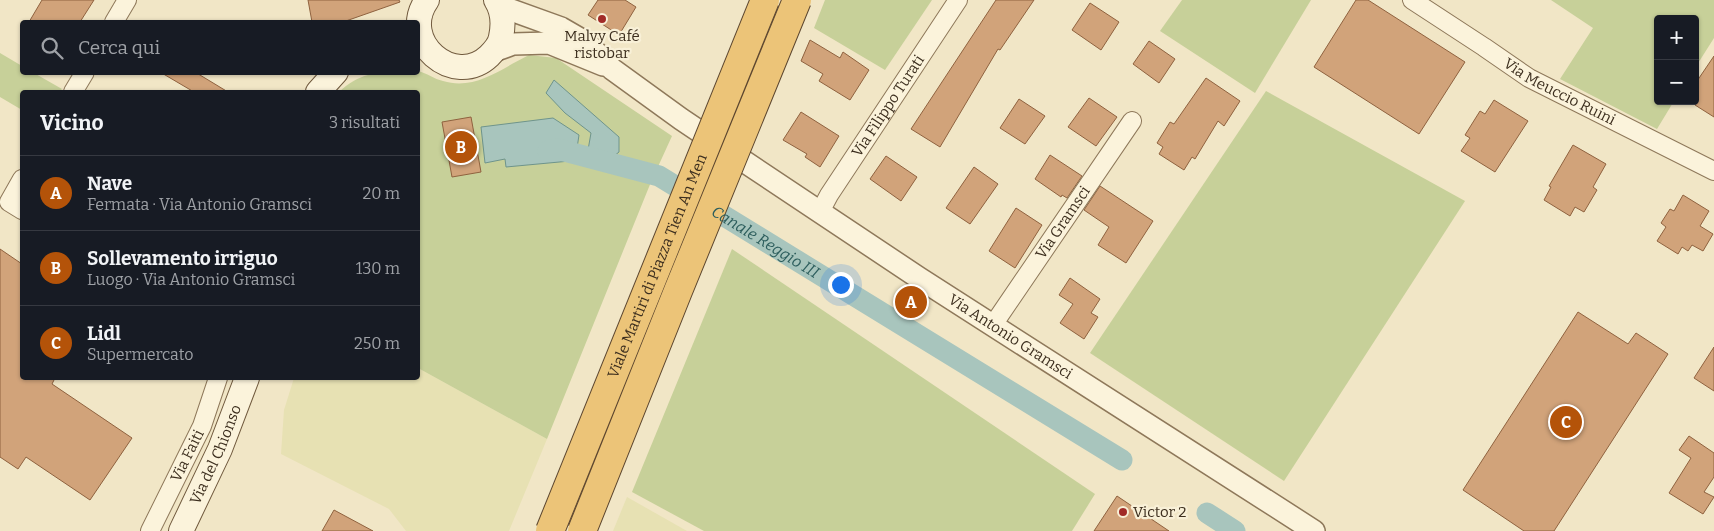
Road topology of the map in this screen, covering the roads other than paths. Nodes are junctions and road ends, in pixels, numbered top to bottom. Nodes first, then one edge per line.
1 (127, 0) edge
2 (427, 0) edge
3 (765, 0) edge
4 (797, 0) edge
5 (958, 0) edge
6 (1412, 0) edge
7 (498, 3) edge
8 (115, 20) edge
9 (419, 20) edge
10 (420, 35) edge
11 (494, 51) junction
12 (429, 61) edge
13 (612, 69) junction
14 (83, 75) edge
15 (333, 75) edge
16 (74, 90) edge
17 (320, 90) edge
18 (1132, 121) dead end
19 (1714, 171) edge
20 (20, 188) edge
21 (16, 206) edge
22 (820, 212) junction
23 (993, 325) junction
24 (217, 380) edge
25 (246, 380) edge
26 (150, 531) edge
27 (181, 531) edge
28 (550, 531) edge
29 (582, 531) edge
30 (1314, 531) edge

1 - 8 street
2 - 9 main road, Via Antonio Gramsci
3 - 28 highway, Viale Martiri di Piazza Tien An Men, bridge
4 - 29 highway, Viale Martiri di Piazza Tien An Men, bridge
5 - 22 street, Via Filippo Turati
6 - 19 street, Via Meuccio Ruini
7 - 11 main road, Via Antonio Gramsci
7 - 13 street, Via Antonio Gramsci
10 - 12 main road, Via Antonio Gramsci
11 - 12 main road, Via Antonio Gramsci
11 - 13 street, Via Antonio Gramsci
13 - 22 street, Via Antonio Gramsci
14 - 16 street
15 - 17 main road
18 - 23 street, Via Gramsci
20 - 21 street
22 - 23 street, Via Antonio Gramsci
23 - 30 street, Via Antonio Gramsci
24 - 26 street, Via Faiti
25 - 27 main road, Via del Chionso

